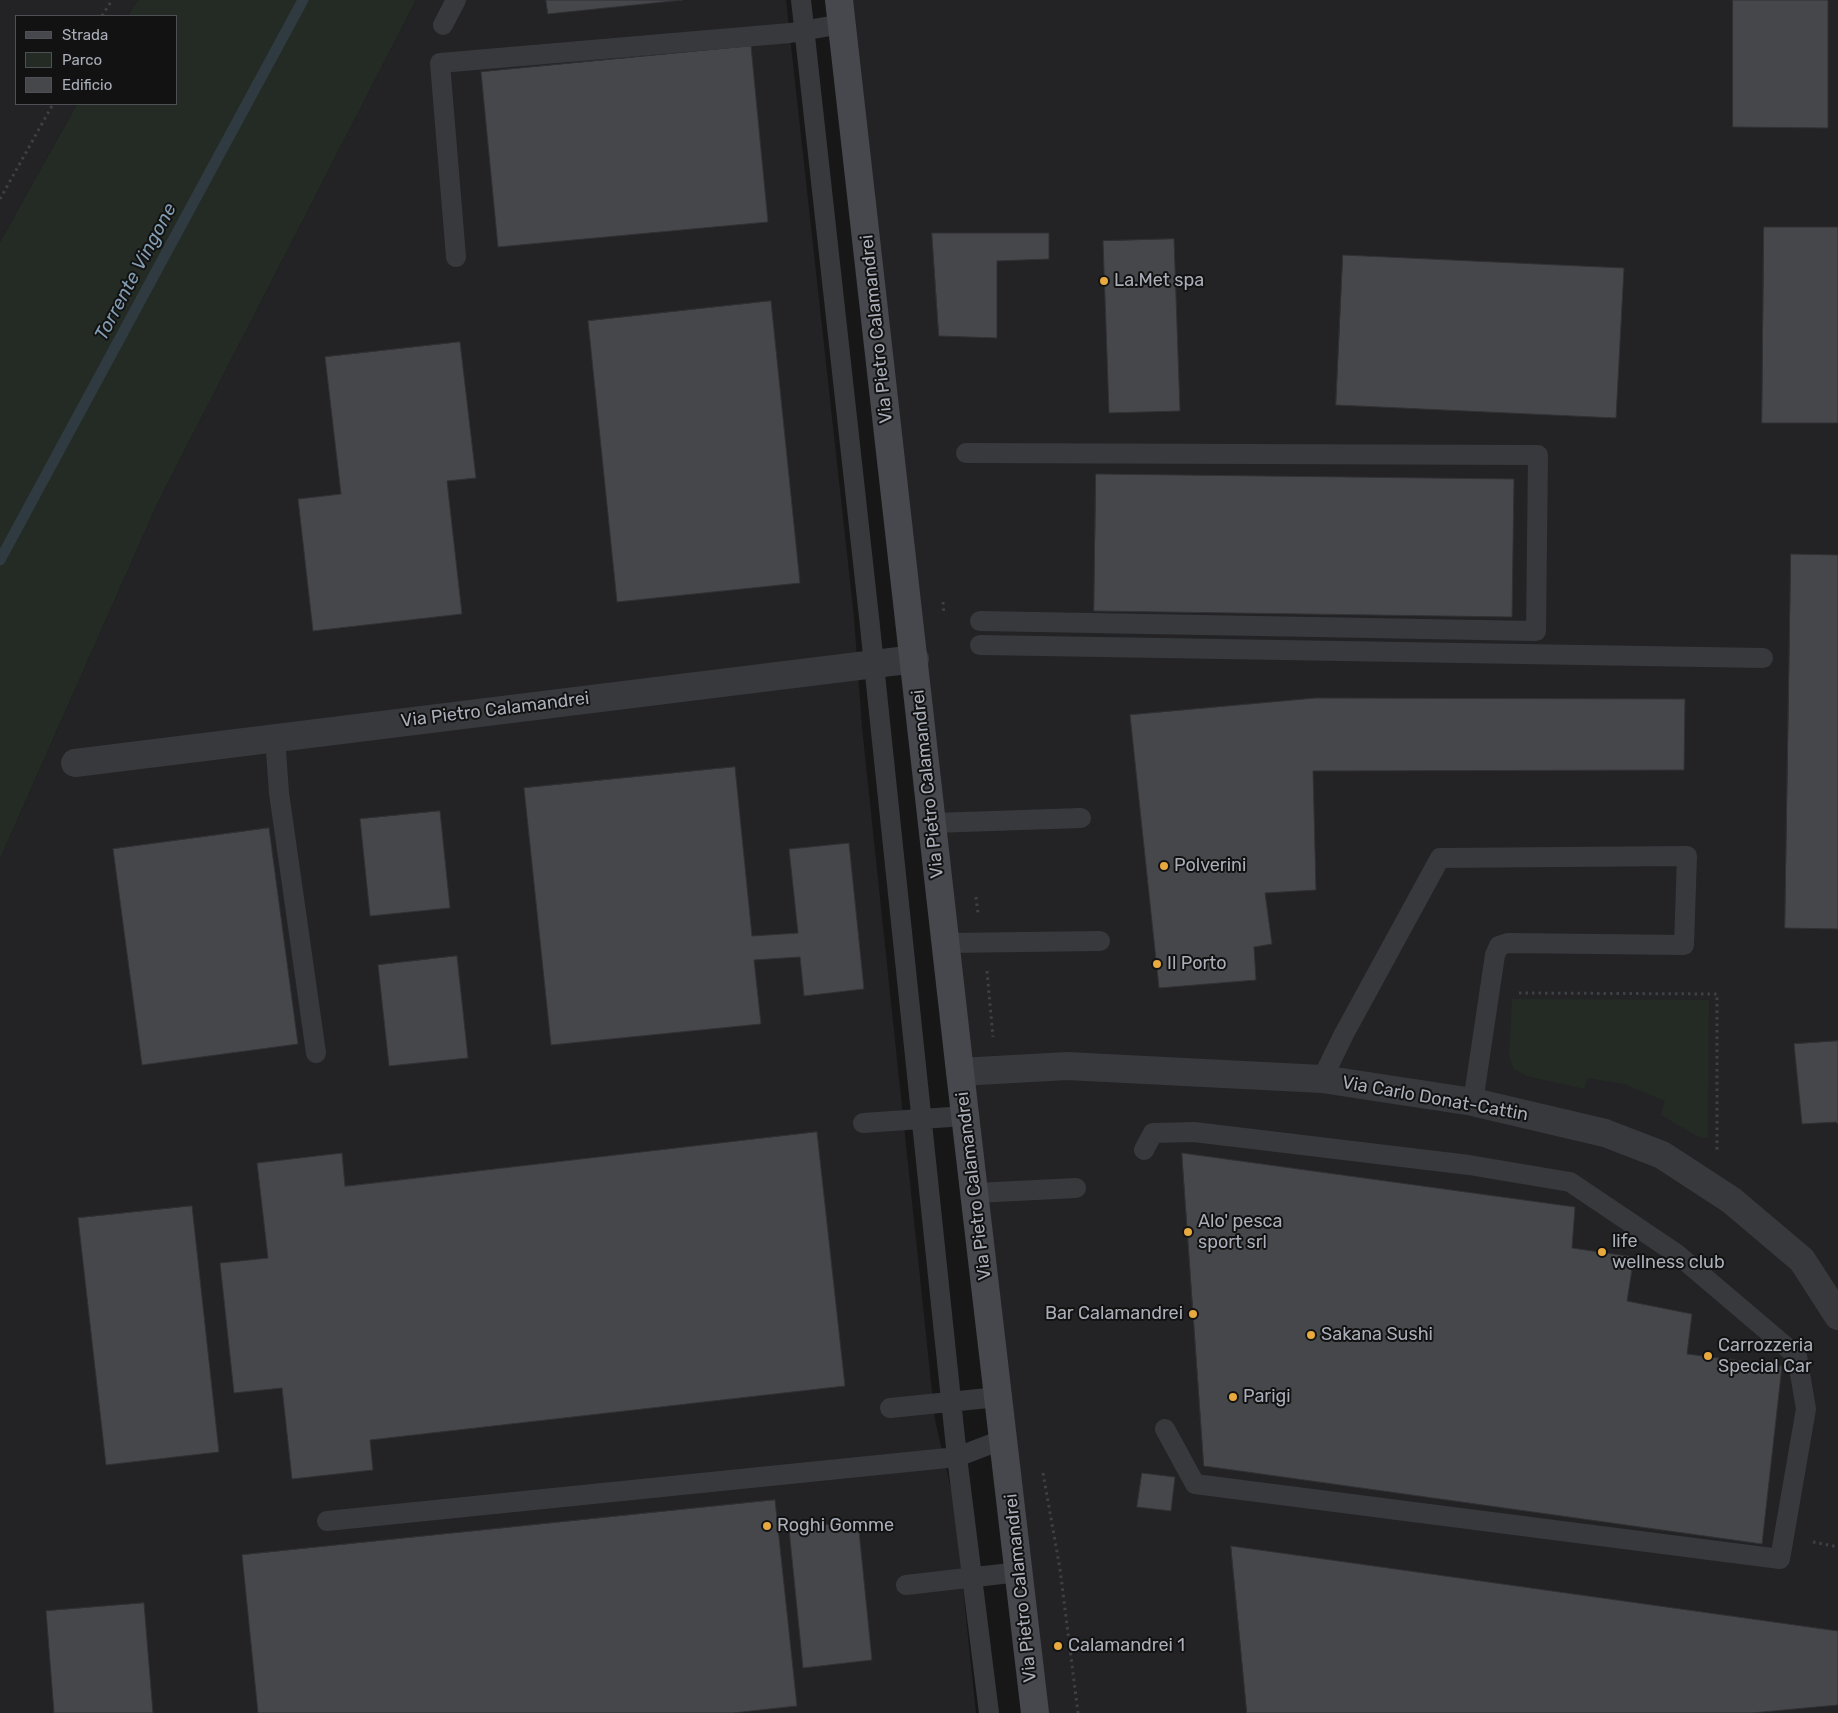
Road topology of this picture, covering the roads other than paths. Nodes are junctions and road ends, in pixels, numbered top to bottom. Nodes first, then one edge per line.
1 (456, 0) edge
2 (801, 0) edge
3 (841, 12) edge
4 (443, 25) dead end
5 (804, 32) junction
6 (456, 256) dead end
7 (966, 453) dead end
8 (980, 621) dead end
9 (980, 645) dead end
10 (1763, 658) dead end
11 (914, 659) junction
12 (873, 663) junction
13 (275, 737) junction
14 (75, 763) dead end
15 (1082, 818) dead end
16 (933, 823) junction
17 (1100, 941) dead end
18 (946, 943) junction
19 (316, 1052) dead end
20 (960, 1072) junction
21 (1322, 1080) junction
22 (1473, 1102) junction
23 (965, 1116) junction
24 (922, 1119) junction
25 (863, 1123) dead end
26 (1144, 1150) dead end
27 (1076, 1188) dead end
28 (975, 1193) junction
29 (1838, 1316) edge
30 (998, 1397) junction
31 (952, 1402) junction
32 (890, 1408) dead end
33 (1164, 1429) dead end
34 (1004, 1438) junction
35 (957, 1457) junction
36 (326, 1521) dead end
37 (1019, 1572) junction
38 (973, 1576) junction
39 (906, 1585) dead end
40 (989, 1713) edge
41 (1035, 1713) edge

1 - 4 lane
2 - 5 lane
3 - 5 lane
3 - 11 main road, Via Pietro Calamandrei
5 - 6 lane
5 - 12 lane
7 - 8 lane
9 - 10 lane
11 - 12 street, Via Pietro Calamandrei
11 - 16 main road, Via Pietro Calamandrei
12 - 13 street, Via Pietro Calamandrei
12 - 24 lane
13 - 14 street, Via Pietro Calamandrei
13 - 19 lane
15 - 16 lane
16 - 18 main road, Via Pietro Calamandrei
17 - 18 lane
18 - 20 main road, Via Pietro Calamandrei
20 - 21 street, Via Carlo Donat-Cattin
20 - 23 main road, Via Pietro Calamandrei
21 - 22 street, Via Carlo Donat-Cattin
21 - 22 lane
22 - 29 street, Via Carlo Donat-Cattin
23 - 24 lane
23 - 28 main road, Via Pietro Calamandrei
24 - 25 lane
24 - 31 lane
26 - 33 lane
27 - 28 lane
28 - 30 main road, Via Pietro Calamandrei
30 - 31 lane
30 - 34 main road, Via Pietro Calamandrei
31 - 32 lane
31 - 35 lane
34 - 35 lane
34 - 37 main road, Via Pietro Calamandrei
35 - 36 lane
35 - 38 lane
37 - 38 lane
37 - 41 main road, Via Pietro Calamandrei
38 - 39 lane
38 - 40 lane

